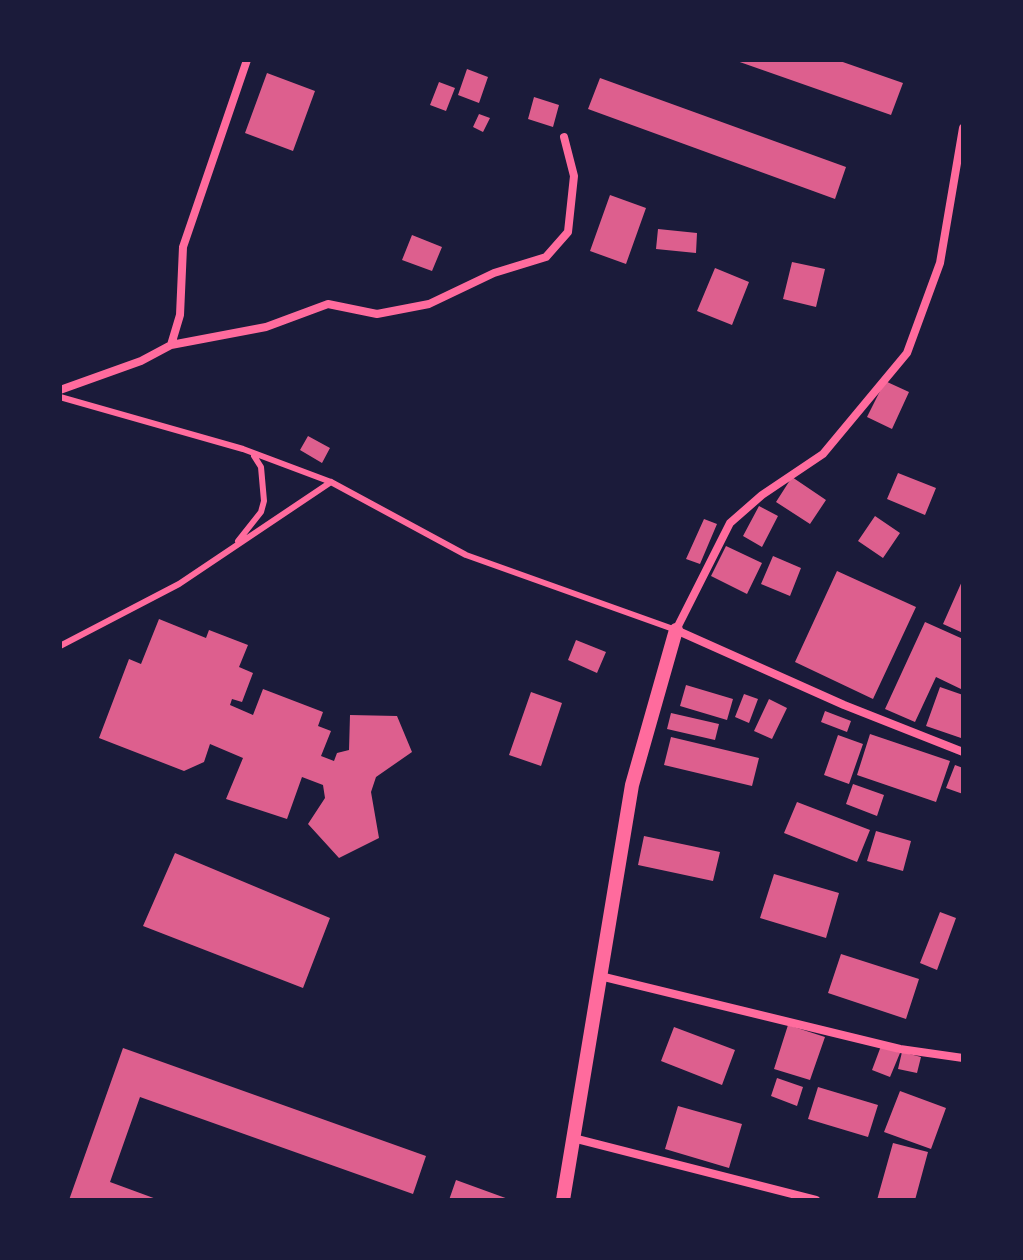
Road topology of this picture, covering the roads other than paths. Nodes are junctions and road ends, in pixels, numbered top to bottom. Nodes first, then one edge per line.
1 (247, 60) edge
2 (963, 128) edge
3 (564, 137) dead end
4 (171, 345) junction
5 (60, 390) edge
6 (60, 397) edge
7 (243, 449) junction
8 (331, 482) junction
9 (230, 550) junction
10 (676, 630) junction
11 (60, 646) edge
12 (963, 752) edge
13 (599, 976) junction
14 (963, 1058) edge
15 (573, 1138) junction
16 (563, 1200) edge
17 (816, 1200) edge

1 - 4 street
2 - 10 street
3 - 4 street
4 - 5 street
6 - 7 lane
7 - 8 lane
7 - 9 lane
8 - 9 lane
8 - 10 lane
9 - 11 lane
10 - 12 street
10 - 13 street
13 - 14 street
13 - 15 street
15 - 16 street
15 - 17 street

